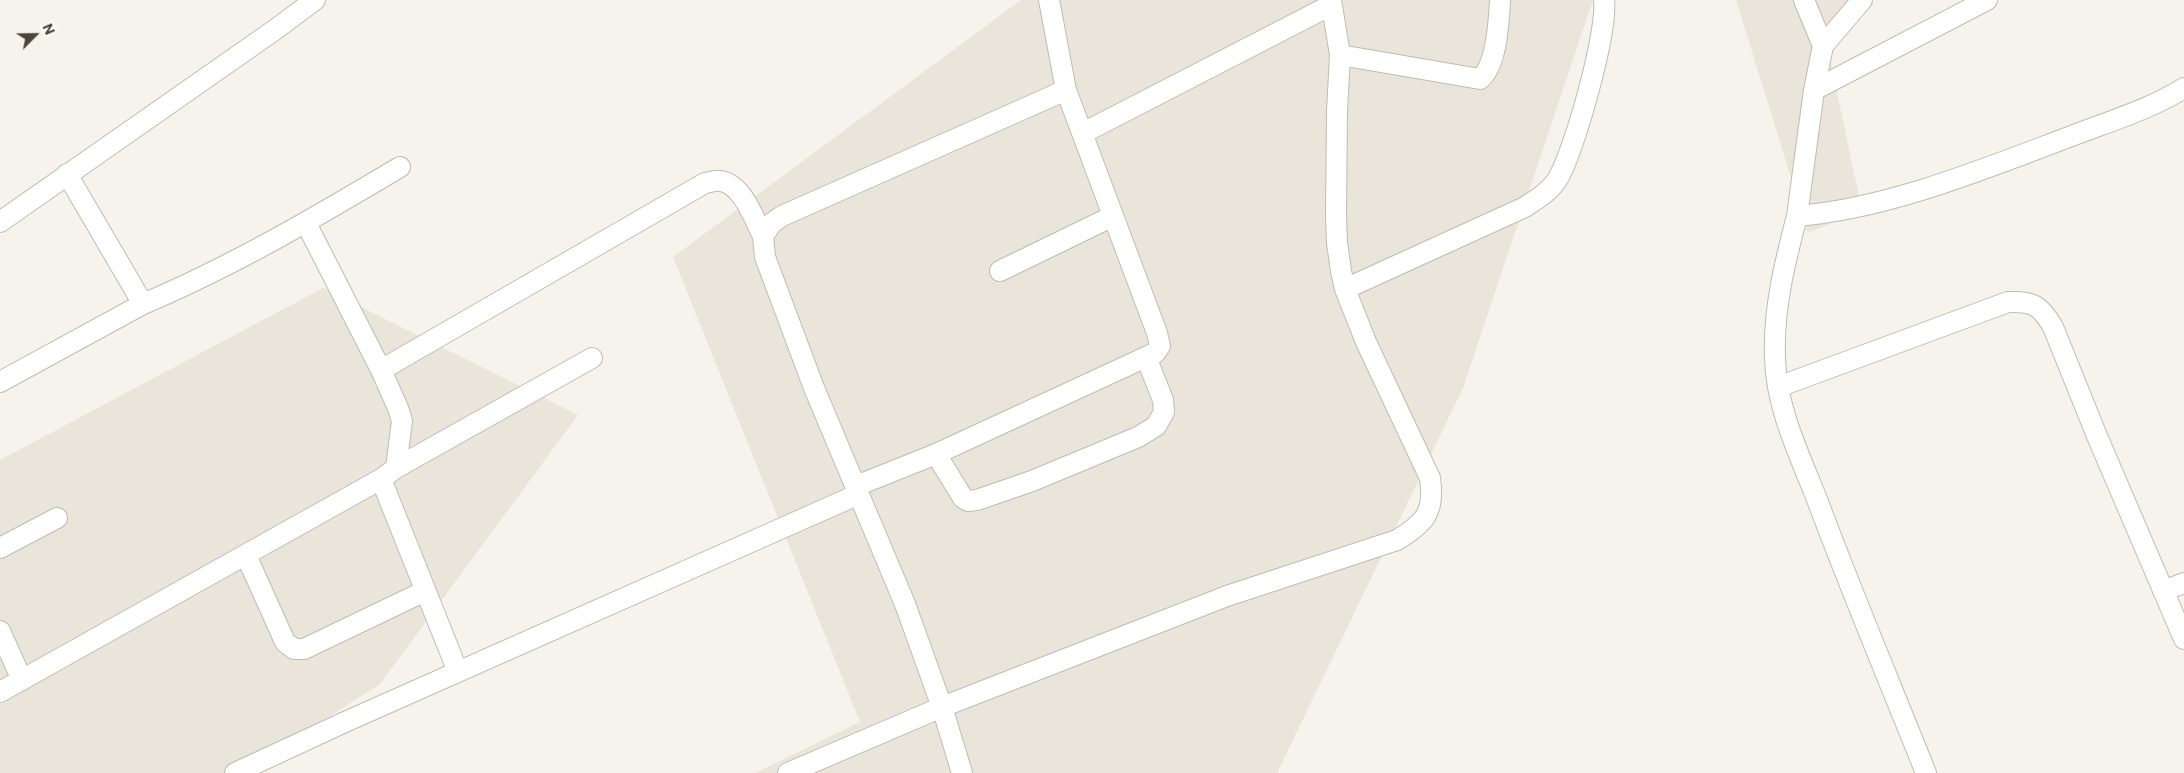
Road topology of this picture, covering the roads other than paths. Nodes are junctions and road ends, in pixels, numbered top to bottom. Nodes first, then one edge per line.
1 (315, 0) edge
2 (1049, 0) edge
3 (1500, 0) edge
4 (1604, 0) edge
5 (1804, 0) edge
6 (1862, 0) edge
7 (1987, 0) edge
8 (1331, 2) edge
9 (1824, 46) junction
10 (1340, 54) junction
11 (2184, 88) edge
12 (1066, 90) junction
13 (1814, 90) junction
14 (1083, 133) junction
15 (400, 167) dead end
16 (67, 174) junction
17 (1113, 216) junction
18 (1797, 216) junction
19 (0, 222) edge
20 (306, 223) junction
21 (763, 236) junction
22 (1000, 271) dead end
23 (1345, 289) junction
24 (142, 304) junction
25 (1146, 357) junction
26 (592, 358) dead end
27 (381, 370) junction
28 (0, 382) edge
29 (1778, 387) junction
30 (936, 454) junction
31 (389, 474) junction
32 (857, 490) junction
33 (57, 518) dead end
34 (0, 548) edge
35 (246, 555) junction
36 (2184, 583) edge
37 (425, 591) junction
38 (2163, 591) junction
39 (0, 631) edge
40 (2184, 639) edge
41 (458, 672) junction
42 (22, 680) junction
43 (0, 692) edge
44 (942, 707) junction
45 (795, 772) edge
46 (235, 773) edge
47 (962, 773) edge
48 (1926, 773) edge

1 - 16 street
2 - 12 street
3 - 10 street
4 - 23 street
5 - 9 street
6 - 9 street
7 - 13 street
8 - 10 street
8 - 14 street
9 - 13 street
10 - 23 street
11 - 18 street
12 - 14 street
12 - 21 street
13 - 18 street
14 - 17 street
15 - 20 street
16 - 19 street
16 - 24 street
17 - 22 street
17 - 25 street
18 - 29 street
20 - 24 street
20 - 27 street
21 - 27 street
21 - 32 street
23 - 44 street
24 - 28 street
25 - 30 street
25 - 30 street
26 - 31 street
27 - 31 street
29 - 38 street
29 - 48 street
30 - 32 street
31 - 35 street
31 - 37 street
32 - 41 street
32 - 44 street
33 - 34 street
35 - 37 street
35 - 42 street
36 - 38 street
37 - 41 street
38 - 40 street
39 - 42 street
41 - 46 street
42 - 43 street
44 - 45 street
44 - 47 street

